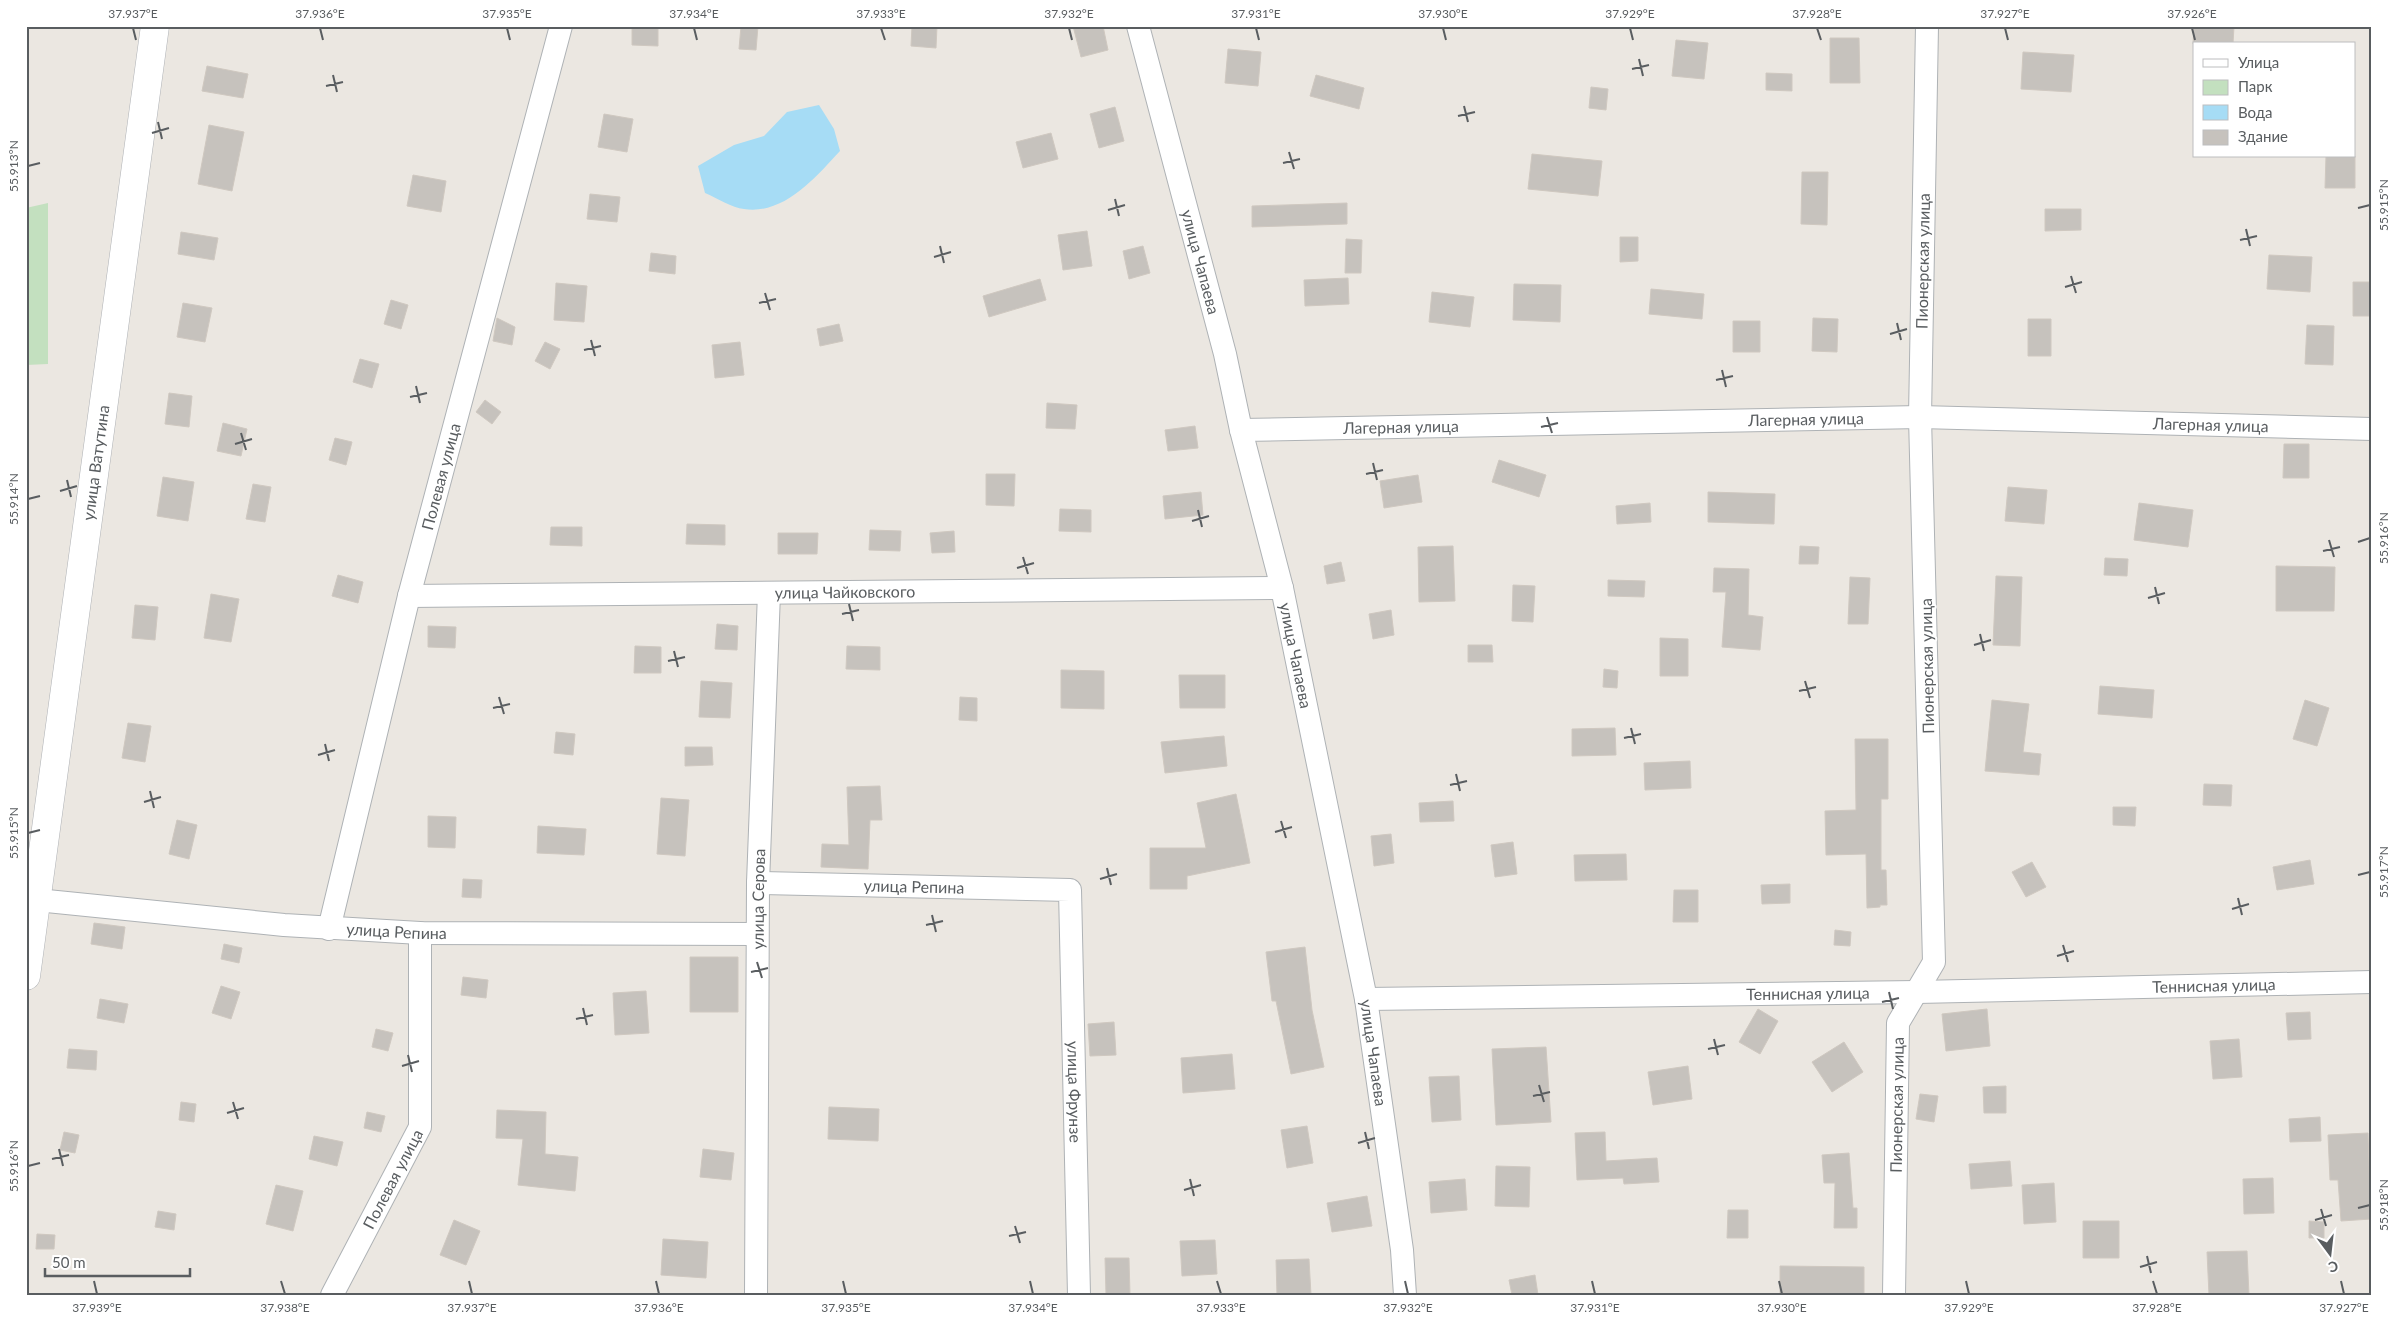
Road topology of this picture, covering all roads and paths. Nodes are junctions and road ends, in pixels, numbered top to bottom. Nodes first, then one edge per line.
1 (155, 26) edge
2 (561, 26) edge
3 (1138, 26) edge
4 (1927, 26) edge
5 (1920, 417) junction
6 (2372, 429) edge
7 (1240, 430) junction
8 (1282, 588) junction
9 (769, 593) junction
10 (409, 596) junction
11 (758, 883) junction
12 (1070, 890) joint
13 (37, 900) junction
14 (329, 929) junction
15 (433, 933) junction
16 (757, 934) junction
17 (26, 976) edge
18 (2372, 982) edge
19 (1917, 992) junction
20 (1366, 998) junction
21 (332, 1295) edge
22 (756, 1295) edge
23 (1079, 1295) edge
24 (1405, 1295) edge
25 (1894, 1295) edge

1 - 13 street, улица Ватутина
2 - 10 street, Полевая улица
3 - 7 street, улица Чапаева
4 - 5 street, Пионерская улица
5 - 6 street, Лагерная улица
5 - 7 street, Лагерная улица
5 - 19 street, Пионерская улица
7 - 8 street, улица Чапаева
8 - 9 street, улица Чайковского
8 - 20 street, улица Чапаева
9 - 10 street, улица Чайковского
9 - 11 street, улица Серова
10 - 14 street, Полевая улица
11 - 12 street, улица Репина
11 - 16 street, улица Серова
12 - 23 street, улица Фрунзе
13 - 14 street, улица Репина
13 - 17 street, улица Ватутина
14 - 15 street, улица Репина
15 - 16 street, улица Репина
15 - 21 street, Полевая улица
16 - 22 street, улица Серова
18 - 19 street, Теннисная улица
19 - 20 street, Теннисная улица
19 - 25 street, Пионерская улица
20 - 24 street, улица Чапаева

